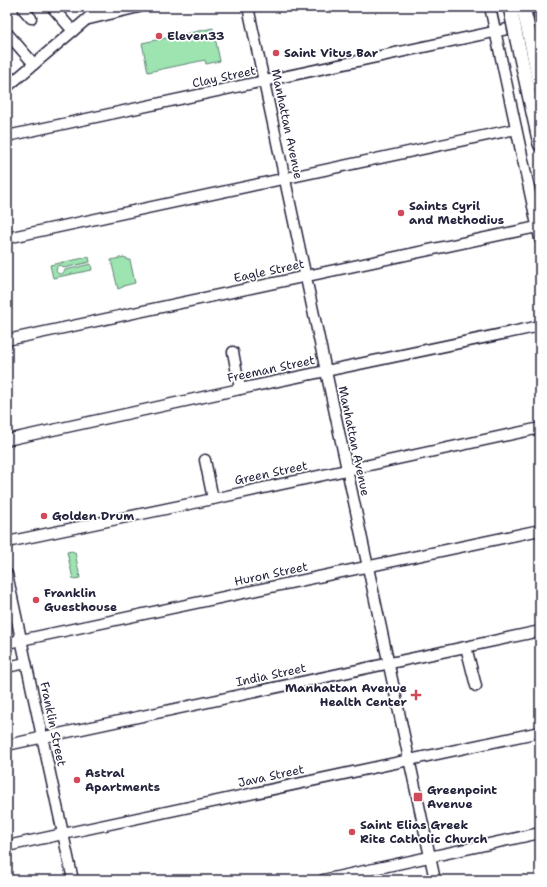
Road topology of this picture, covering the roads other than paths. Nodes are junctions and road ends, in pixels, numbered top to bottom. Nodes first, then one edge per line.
1 (28, 7) edge
2 (100, 7) edge
3 (137, 7) edge
4 (248, 7) edge
5 (490, 7) edge
6 (510, 7) edge
7 (523, 7) edge
8 (538, 7) edge
9 (55, 8) edge
10 (540, 15) edge
11 (31, 18) dead end
12 (87, 19) junction
13 (540, 22) edge
14 (73, 31) junction
15 (495, 32) junction
16 (7, 33) edge
17 (524, 39) junction
18 (34, 64) junction
19 (264, 81) junction
20 (540, 85) edge
21 (7, 87) edge
22 (516, 129) junction
23 (7, 136) edge
24 (540, 144) edge
25 (285, 179) junction
26 (537, 227) junction
27 (7, 238) edge
28 (540, 239) edge
29 (306, 276) junction
30 (540, 326) edge
31 (7, 340) edge
32 (233, 352) dead end
33 (326, 371) junction
34 (240, 389) junction
35 (540, 428) edge
36 (7, 440) edge
37 (205, 460) dead end
38 (347, 470) junction
39 (213, 499) junction
40 (540, 530) edge
41 (7, 542) edge
42 (368, 567) junction
43 (7, 574) edge
44 (540, 631) edge
45 (21, 641) junction
46 (7, 644) edge
47 (466, 646) junction
48 (26, 663) junction
49 (389, 663) junction
50 (7, 667) edge
51 (476, 686) dead end
52 (540, 732) edge
53 (42, 738) junction
54 (7, 745) edge
55 (409, 760) junction
56 (540, 833) edge
57 (63, 834) junction
58 (7, 846) edge
59 (430, 857) junction
60 (73, 880) edge
61 (323, 880) edge
62 (435, 880) edge

1 - 11 street
2 - 12 street
3 - 12 street
4 - 19 street, Manhattan Avenue
5 - 15 street
6 - 17 main road, bridge
7 - 17 main road, bridge
8 - 10 street
9 - 14 street
12 - 14 street
13 - 15 street, Clay Street
14 - 18 street
15 - 19 street, Clay Street
15 - 22 street
16 - 18 street
17 - 20 main road
17 - 24 main road
18 - 21 street
19 - 23 street, Clay Street
19 - 25 street, Manhattan Avenue
22 - 25 street
22 - 26 street
25 - 27 street
25 - 29 street, Manhattan Avenue
26 - 28 street
26 - 29 street, Eagle Street
29 - 31 street, Eagle Street
29 - 33 street, Manhattan Avenue
30 - 33 street, Freeman Street
32 - 34 street
33 - 34 street, Freeman Street
33 - 38 street, Manhattan Avenue
34 - 36 street, Freeman Street
35 - 38 street, Green Street
37 - 39 street
38 - 39 street, Green Street
38 - 42 street, Manhattan Avenue
39 - 41 street, Green Street
40 - 42 street, Huron Street
42 - 45 street, Huron Street
42 - 49 street, Manhattan Avenue
43 - 45 street, Franklin Street
44 - 47 street, India Street
45 - 46 street, Huron Street
45 - 48 street, Franklin Street
47 - 49 street, India Street
47 - 51 street
48 - 50 street
48 - 53 street, Franklin Street
49 - 53 street, India Street
49 - 55 street, Manhattan Avenue
52 - 55 street, Java Street
53 - 54 street, India Street
53 - 57 street, Franklin Street
55 - 57 street, Java Street
55 - 59 street, Manhattan Avenue
56 - 59 street
57 - 58 street, Java Street
57 - 60 street, Franklin Street
59 - 61 street
59 - 62 street, Manhattan Avenue

